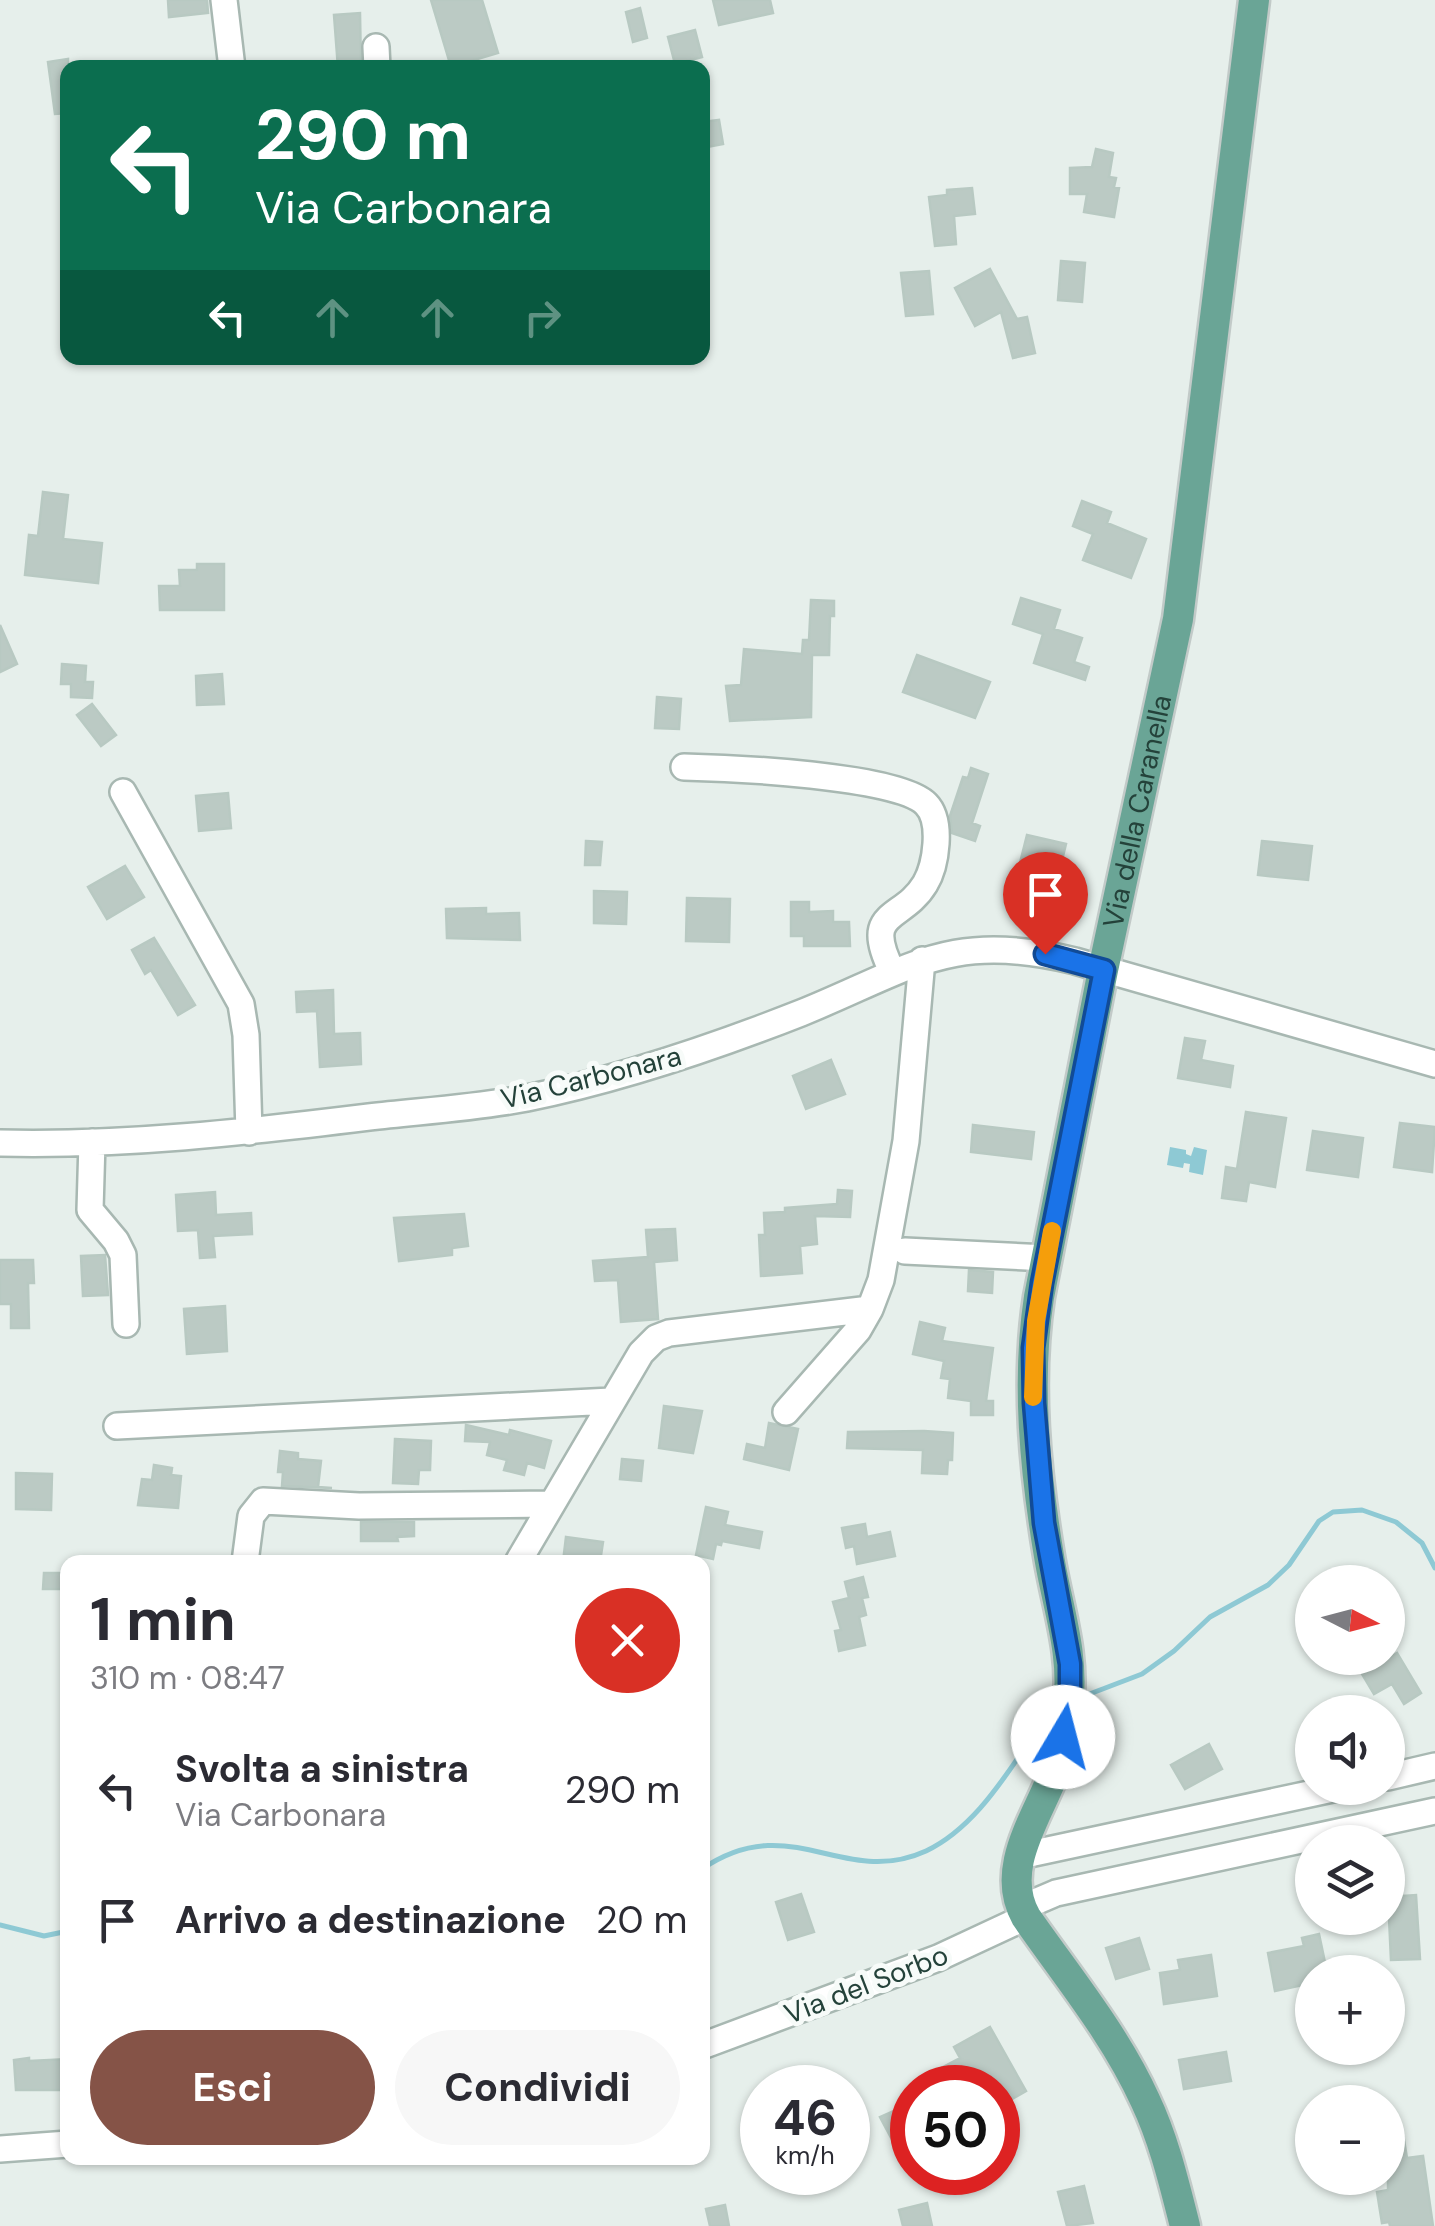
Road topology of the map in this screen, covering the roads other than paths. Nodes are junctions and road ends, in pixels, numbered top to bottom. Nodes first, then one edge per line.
1 (224, 0) edge
2 (1254, 0) edge
3 (231, 60) edge
4 (684, 767) dead end
5 (123, 792) dead end
6 (922, 960) junction
7 (1104, 970) junction
8 (892, 971) junction
9 (1435, 1064) edge
10 (249, 1132) junction
11 (92, 1142) junction
12 (0, 1143) edge
13 (905, 1251) dead end
14 (1047, 1258) junction
15 (870, 1309) junction
16 (126, 1324) dead end
17 (611, 1400) junction
18 (786, 1412) dead end
19 (117, 1426) dead end
20 (551, 1504) junction
21 (246, 1555) edge
22 (522, 1555) edge
23 (1435, 1766) edge
24 (1405, 1772) edge
25 (1295, 1797) edge
26 (1435, 1811) edge
27 (1020, 1856) junction
28 (1024, 1912) junction
29 (710, 2043) edge
30 (60, 2145) edge
31 (0, 2149) edge
32 (1185, 2226) edge

1 - 3 street
2 - 7 main road, Via della Caranella
4 - 8 street
5 - 10 street
6 - 7 street, Via Carbonara
6 - 8 street, Via Carbonara
6 - 15 street
7 - 9 street, Via Carbonara
7 - 14 main road, Via della Caranella
8 - 10 street, Via Carbonara
10 - 11 street, Via Carbonara
11 - 12 street, Via Carbonara
11 - 16 street
13 - 14 street
14 - 27 main road, Via della Caranella
15 - 17 street
15 - 18 street
17 - 19 street
17 - 20 street
20 - 21 street
20 - 22 street
23 - 24 street
25 - 27 street
26 - 28 street, Via del Sorbo
27 - 28 main road, Via della Caranella
28 - 29 street, Via del Sorbo
28 - 32 main road
30 - 31 street

